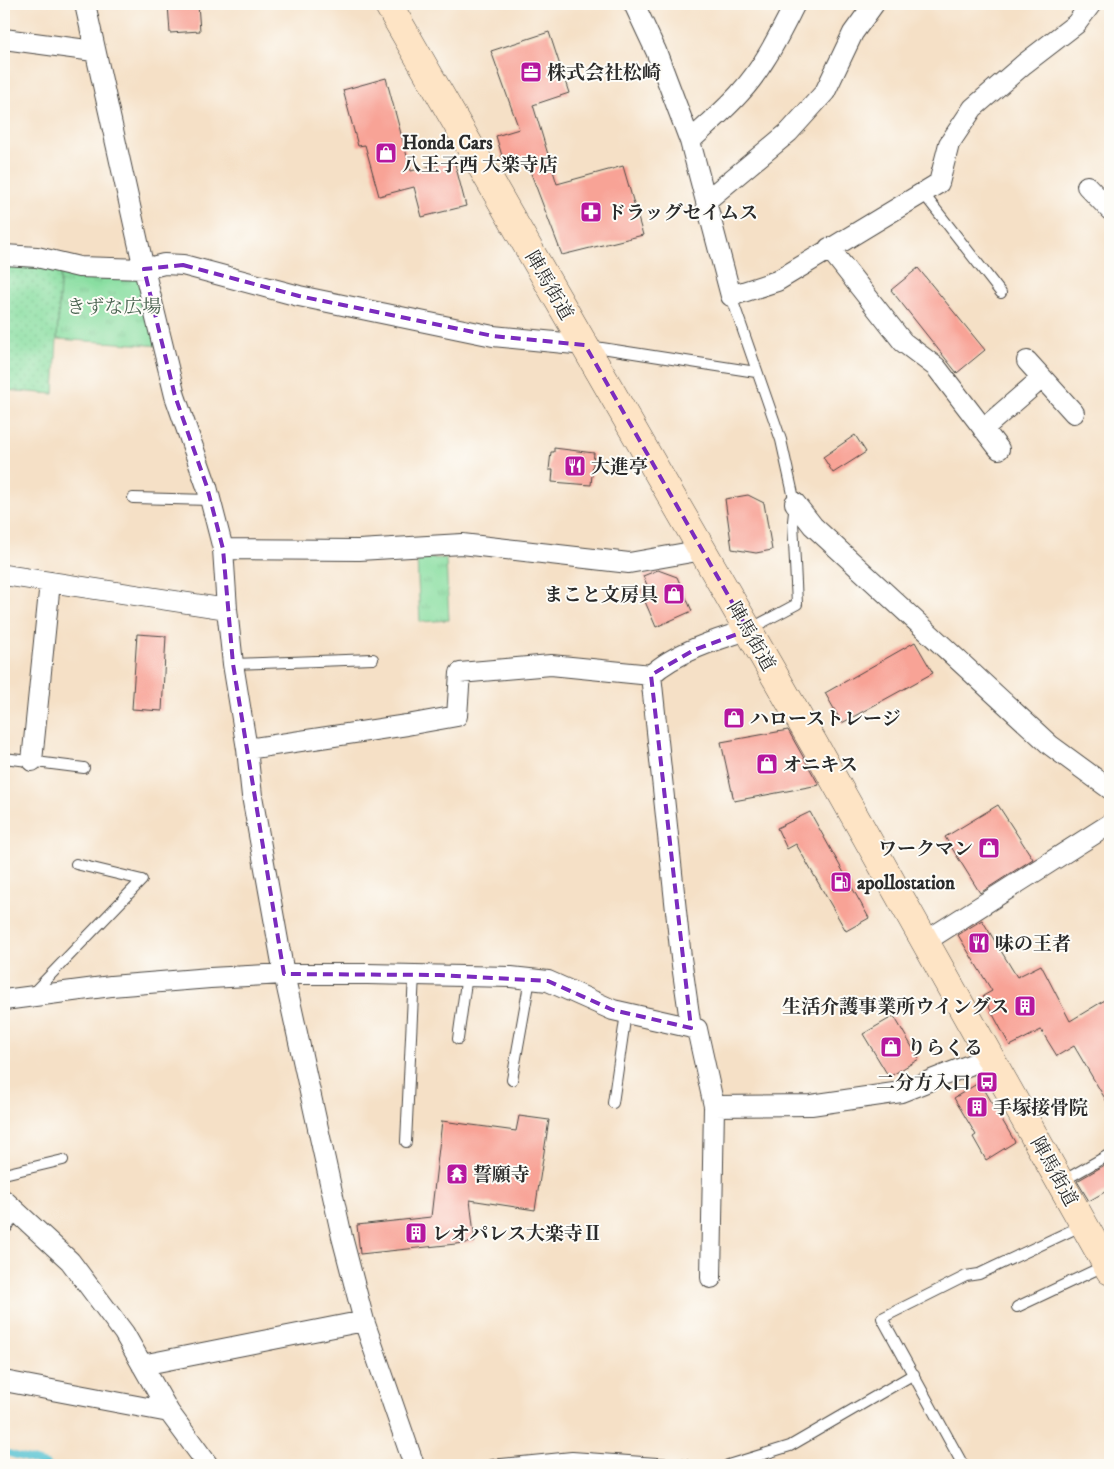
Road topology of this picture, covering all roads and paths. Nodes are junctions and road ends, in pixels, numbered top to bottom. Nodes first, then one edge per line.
1 (85, 4) edge
2 (388, 4) edge
3 (795, 4) edge
4 (874, 4) edge
5 (1091, 4) edge
6 (640, 7) edge
7 (4, 39) edge
8 (94, 51) junction
9 (690, 141) junction
10 (1087, 186) dead end
11 (923, 193) junction
12 (706, 201) junction
13 (1110, 210) edge
14 (829, 248) junction
15 (4, 255) edge
16 (144, 269) junction
17 (1001, 293) dead end
18 (731, 296) junction
19 (585, 345) junction
20 (1027, 361) dead end
21 (756, 372) junction
22 (1042, 378) junction
23 (1074, 413) dead end
24 (983, 428) junction
25 (999, 449) dead end
26 (133, 498) dead end
27 (210, 500) junction
28 (795, 503) junction
29 (223, 549) junction
30 (703, 550) junction
31 (4, 575) edge
32 (50, 582) junction
33 (227, 609) junction
34 (748, 630) junction
35 (373, 659) dead end
36 (233, 664) junction
37 (651, 675) junction
38 (248, 749) junction
39 (4, 758) edge
40 (32, 761) junction
41 (84, 768) dead end
42 (1110, 790) edge
43 (1110, 824) edge
44 (76, 864) dead end
45 (926, 941) junction
46 (284, 974) junction
47 (414, 974) junction
48 (467, 976) junction
49 (530, 979) junction
50 (30, 996) junction
51 (4, 1000) edge
52 (626, 1013) junction
53 (691, 1028) junction
54 (458, 1039) dead end
55 (990, 1057) junction
56 (512, 1080) dead end
57 (613, 1103) dead end
58 (714, 1106) junction
59 (406, 1142) dead end
60 (1110, 1154) edge
61 (63, 1160) dead end
62 (4, 1174) edge
63 (1061, 1183) junction
64 (7, 1210) edge
65 (1084, 1224) junction
66 (1108, 1268) edge
67 (710, 1278) dead end
68 (1017, 1307) dead end
69 (364, 1321) junction
70 (142, 1365) junction
71 (914, 1374) junction
72 (4, 1381) edge
73 (168, 1412) junction
74 (754, 1461) edge
75 (208, 1465) edge
76 (414, 1465) edge
77 (492, 1465) edge
78 (685, 1465) edge
79 (728, 1465) edge
80 (963, 1465) edge

1 - 8 street
2 - 19 main road, 陣馬街道
3 - 9 street
4 - 12 street
5 - 11 street
6 - 9 street
7 - 8 street
8 - 16 street
9 - 12 street
10 - 13 street
11 - 14 street
11 - 17 lane
12 - 18 street
14 - 18 street
14 - 24 street
15 - 16 street
16 - 19 street
16 - 27 street
18 - 21 lane
19 - 21 lane
19 - 30 main road, 陣馬街道
20 - 22 street
21 - 28 lane
22 - 23 street
22 - 24 street
24 - 25 street
26 - 27 lane
27 - 29 street
28 - 34 lane
28 - 42 street
29 - 30 street
29 - 33 street
30 - 34 main road, 陣馬街道
31 - 32 street
32 - 33 street
32 - 40 street
33 - 36 street
34 - 37 street
34 - 45 main road, 陣馬街道
35 - 36 lane
36 - 38 street
37 - 38 street
37 - 53 street
38 - 46 street
39 - 40 lane
40 - 41 lane
43 - 45 street
44 - 50 lane
45 - 55 main road, 陣馬街道
46 - 47 street
46 - 50 street
46 - 69 street
47 - 48 street
47 - 59 lane
48 - 49 street
48 - 54 lane
49 - 52 street
49 - 56 lane
50 - 51 street
52 - 53 street
52 - 57 lane
53 - 58 street
55 - 58 street
55 - 63 main road, 陣馬街道
58 - 67 street
60 - 63 lane
61 - 62 lane
63 - 65 main road, 陣馬街道
64 - 70 street
65 - 66 main road, 陣馬街道
65 - 71 lane
66 - 68 lane
69 - 70 street
69 - 76 street
70 - 73 street
71 - 74 lane
71 - 80 lane
72 - 73 street
73 - 75 street
74 - 79 lane
77 - 78 lane

